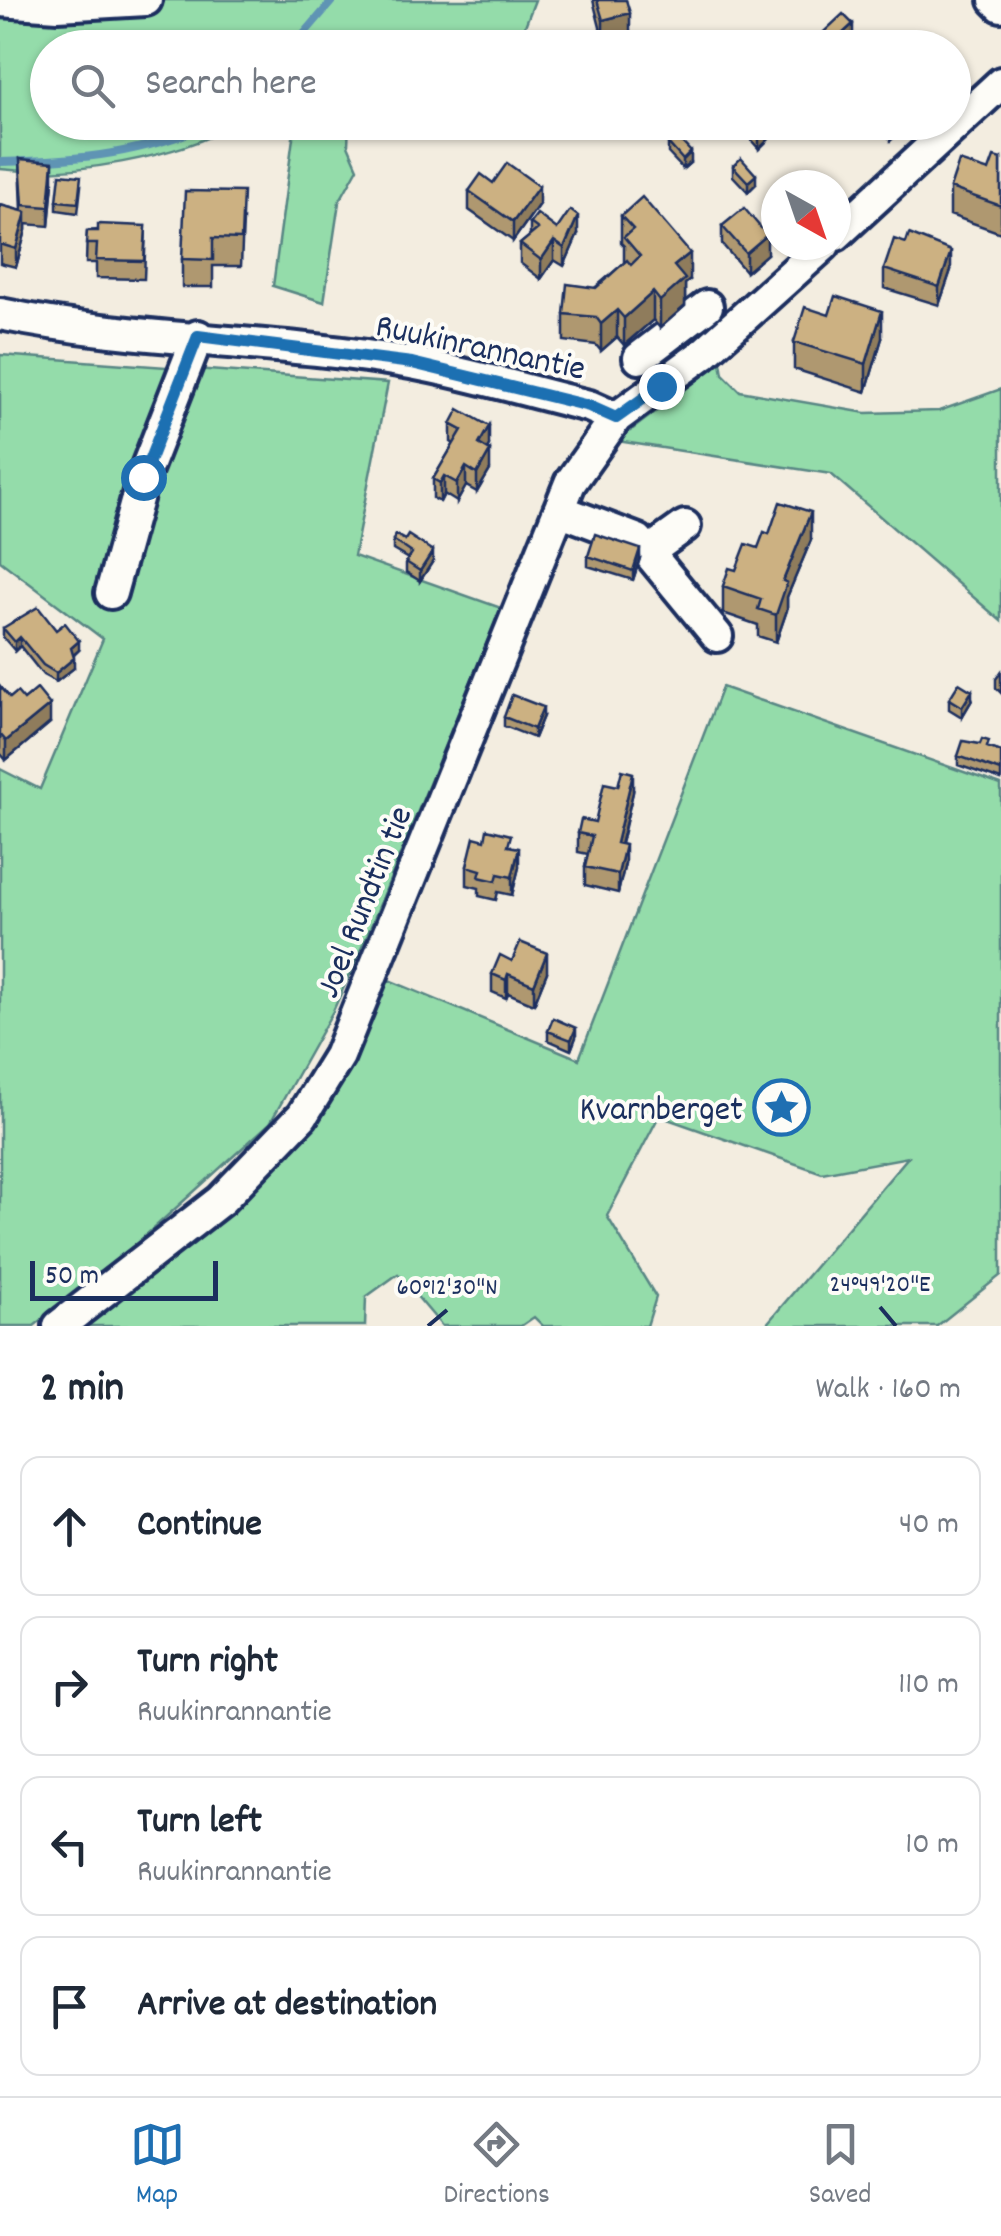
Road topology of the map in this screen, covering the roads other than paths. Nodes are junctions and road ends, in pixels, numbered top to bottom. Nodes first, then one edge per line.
1 (146, 0) edge
2 (995, 0) edge
3 (0, 2) edge
4 (1001, 6) edge
5 (1001, 82) edge
6 (971, 110) edge
7 (938, 140) edge
8 (851, 220) edge
9 (807, 260) edge
10 (707, 306) dead end
11 (0, 314) edge
12 (680, 331) junction
13 (198, 336) junction
14 (702, 354) junction
15 (639, 358) dead end
16 (616, 418) junction
17 (559, 510) junction
18 (685, 526) dead end
19 (650, 551) junction
20 (112, 593) dead end
21 (716, 636) dead end
22 (59, 1326) edge

1 - 3 street
2 - 4 street
5 - 6 street
7 - 8 street
9 - 14 street, Ruukinrannantie
10 - 12 street
11 - 13 street, Ruukinrannantie
12 - 14 street
12 - 15 street
13 - 16 street, Ruukinrannantie
13 - 20 street
14 - 16 street, Ruukinrannantie
16 - 17 street, Joel Rundtin tie
17 - 19 street
17 - 22 street, Joel Rundtin tie
18 - 19 street
19 - 21 street

